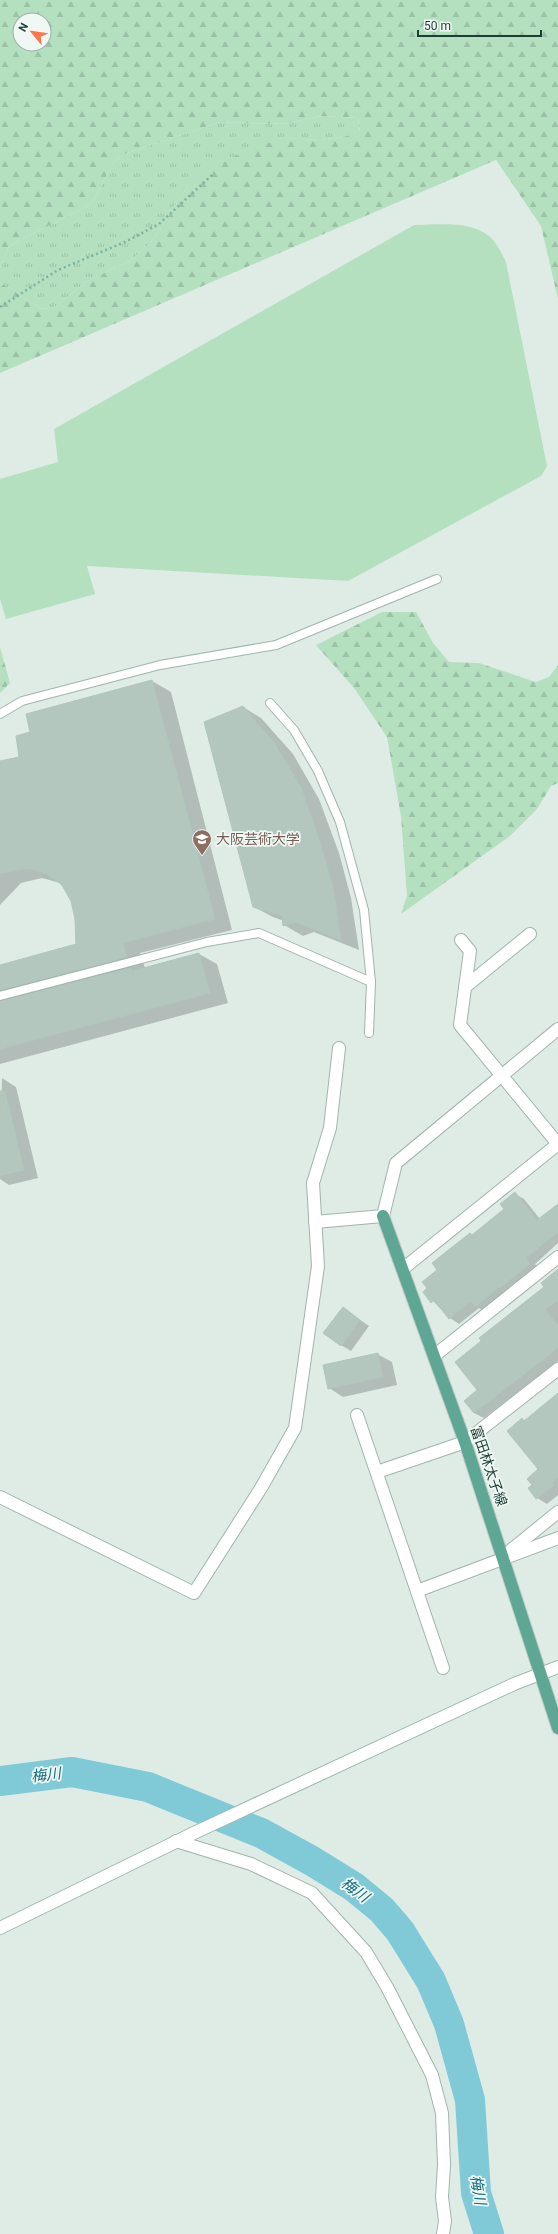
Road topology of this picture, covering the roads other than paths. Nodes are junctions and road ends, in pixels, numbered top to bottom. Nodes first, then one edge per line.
1 (437, 580) dead end
2 (270, 703) dead end
3 (0, 714) edge
4 (530, 934) dead end
5 (461, 940) dead end
6 (371, 982) junction
7 (465, 987) junction
8 (0, 996) edge
9 (558, 1029) edge
10 (369, 1033) dead end
11 (338, 1048) dead end
12 (501, 1075) junction
13 (558, 1144) edge
14 (383, 1216) junction
15 (315, 1222) junction
16 (558, 1256) edge
17 (404, 1268) junction
18 (434, 1356) junction
19 (558, 1369) edge
20 (357, 1415) dead end
21 (465, 1442) junction
22 (377, 1472) junction
23 (0, 1497) edge
24 (558, 1512) edge
25 (558, 1538) edge
26 (503, 1557) junction
27 (417, 1591) junction
28 (558, 1667) edge
29 (443, 1668) dead end
30 (539, 1674) junction
31 (558, 1728) edge
32 (176, 1841) junction
33 (0, 1928) edge
34 (443, 2234) edge

1 - 3 lane
2 - 6 lane
4 - 7 street
5 - 7 street
6 - 8 lane
6 - 10 lane
7 - 12 street
9 - 12 street
11 - 15 street
12 - 13 street
12 - 14 street
13 - 17 street
14 - 15 street
14 - 17 main road, 富田林太子線
15 - 23 street
16 - 18 street
17 - 18 main road, 富田林太子線
18 - 21 main road, 富田林太子線
19 - 21 street
20 - 22 street
21 - 22 street
21 - 26 main road, 富田林太子線
22 - 27 street
24 - 26 street
25 - 26 street
26 - 27 street
26 - 30 main road, 富田林太子線
27 - 29 street
28 - 30 street
30 - 31 main road, 富田林太子線
30 - 32 street
32 - 33 street
32 - 34 street

